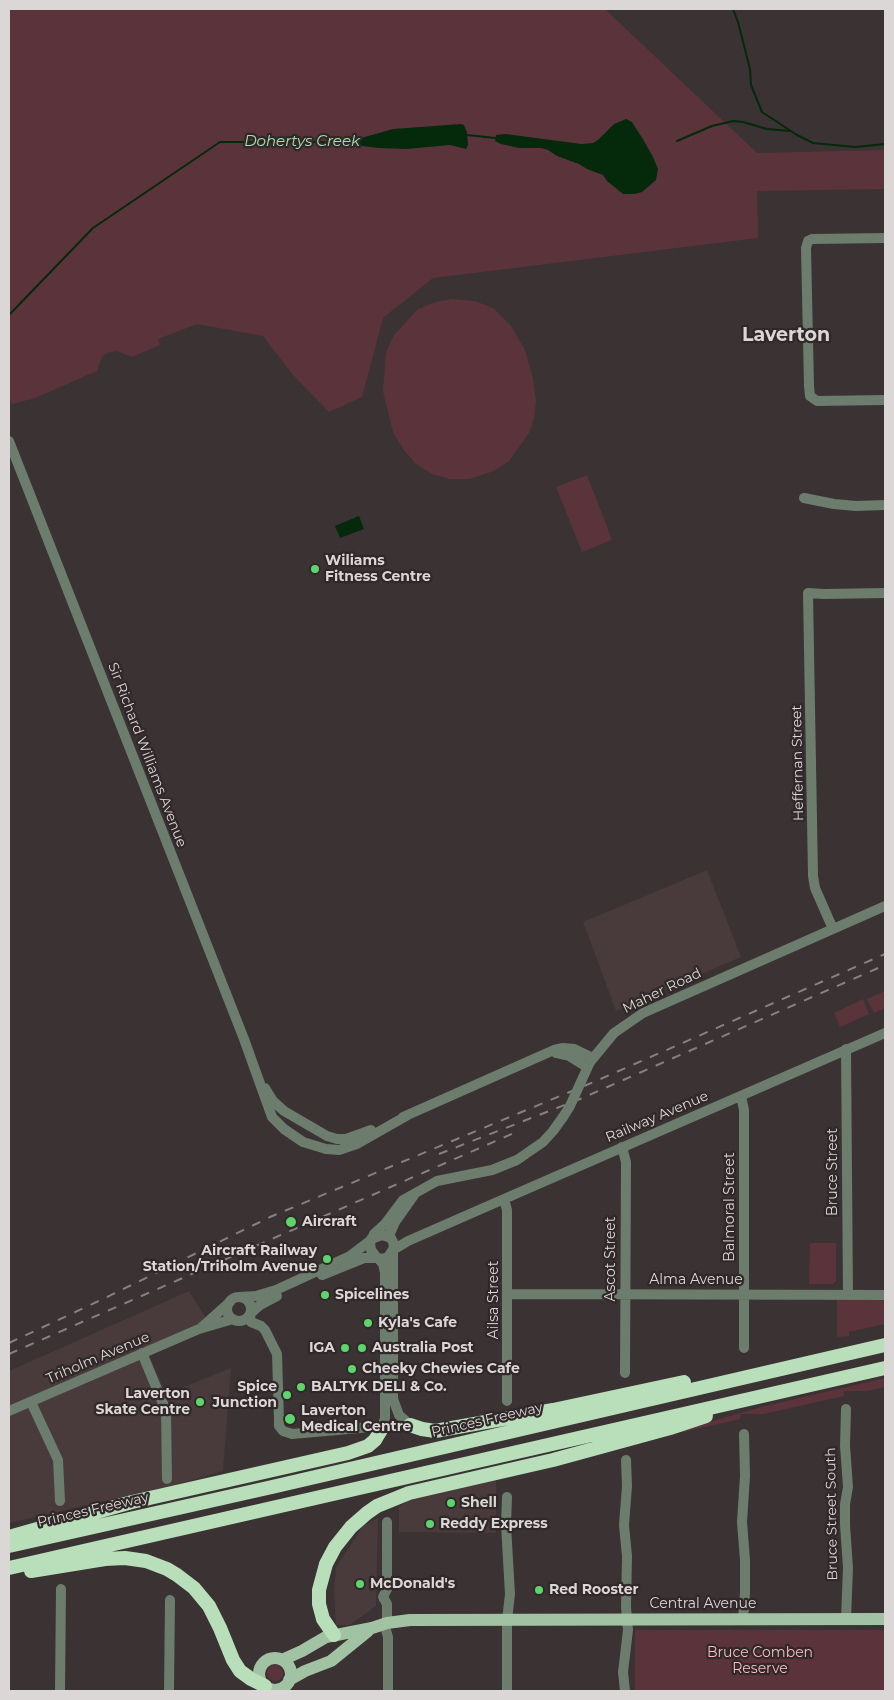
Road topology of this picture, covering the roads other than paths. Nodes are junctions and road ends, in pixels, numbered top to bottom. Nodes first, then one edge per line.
1 (885, 238) edge
2 (885, 400) edge
3 (9, 441) edge
4 (804, 498) dead end
5 (885, 505) edge
6 (885, 593) edge
7 (885, 906) edge
8 (833, 929) junction
9 (885, 1032) edge
10 (846, 1050) junction
11 (589, 1063) junction
12 (259, 1078) junction
13 (741, 1096) junction
14 (408, 1115) junction
15 (306, 1125) junction
16 (297, 1138) junction
17 (622, 1147) junction
18 (418, 1191) junction
19 (504, 1199) junction
20 (439, 1228) junction
21 (390, 1237) junction
22 (371, 1240) junction
23 (393, 1251) junction
24 (378, 1258) junction
25 (625, 1293) junction
26 (507, 1294) junction
27 (743, 1294) junction
28 (848, 1295) junction
29 (885, 1295) edge
30 (235, 1300) junction
31 (389, 1313) junction
32 (250, 1316) junction
33 (233, 1320) junction
34 (199, 1329) junction
35 (885, 1345) edge
36 (744, 1348) dead end
37 (142, 1353) junction
38 (885, 1368) edge
39 (625, 1373) dead end
40 (388, 1380) junction
41 (776, 1393) junction
42 (507, 1401) dead end
43 (31, 1402) junction
44 (846, 1409) dead end
45 (9, 1412) edge
46 (410, 1425) joint
47 (381, 1430) junction
48 (744, 1434) dead end
49 (626, 1460) dead end
50 (167, 1479) dead end
51 (507, 1497) dead end
52 (60, 1501) dead end
53 (387, 1522) dead end
54 (9, 1537) edge
55 (9, 1546) edge
56 (9, 1568) edge
57 (9, 1575) edge
58 (61, 1589) dead end
59 (170, 1600) dead end
60 (628, 1619) junction
61 (743, 1619) junction
62 (846, 1619) junction
63 (885, 1619) edge
64 (507, 1620) junction
65 (381, 1625) junction
66 (334, 1635) junction
67 (336, 1658) junction
68 (282, 1660) junction
69 (288, 1684) edge
70 (267, 1688) edge
71 (60, 1691) edge
72 (169, 1691) edge
73 (388, 1691) edge
74 (507, 1691) edge
75 (625, 1691) edge

1 - 2 street
3 - 12 street, Sir Richard Williams Avenue
4 - 5 street
6 - 8 street, Heffernan Street
7 - 8 street, Maher Road
8 - 11 street, Maher Road
9 - 10 street, Railway Avenue
10 - 13 street, Railway Avenue
10 - 28 street, Bruce Street
11 - 14 street, Sir Richard Williams Avenue
11 - 18 street, Maher Road, bridge
12 - 15 street, Sir Richard Williams Avenue
12 - 16 street, Sir Richard Williams Avenue
13 - 17 street, Railway Avenue
13 - 27 street, Balmoral Street
14 - 15 street, Sir Richard Williams Avenue
14 - 16 street, Sir Richard Williams Avenue
15 - 16 street
17 - 19 street, Railway Avenue
17 - 25 street, Ascot Street
18 - 21 street
18 - 22 street, Maher Road
19 - 20 street, Railway Avenue
19 - 26 street, Ailsa Street
20 - 21 street, Railway Avenue
20 - 23 street, Railway Avenue
21 - 22 street
21 - 23 street
22 - 24 street
22 - 30 street
23 - 24 street
23 - 31 street
24 - 31 street
24 - 32 street
25 - 26 street, Alma Avenue
25 - 27 street, Alma Avenue
25 - 39 street, Ascot Street
26 - 42 street, Ailsa Street
27 - 28 street, Alma Avenue
27 - 36 street, Balmoral Street
28 - 29 street, Alma Avenue
30 - 32 street
30 - 33 street
30 - 34 street, Triholm Avenue
31 - 40 street
32 - 33 street, Triholm Avenue
32 - 47 street
33 - 34 street, Triholm Avenue
34 - 37 street, Triholm Avenue
35 - 46 highway
35 - 55 highway, Princes Freeway
37 - 43 street, Triholm Avenue
37 - 50 street
38 - 41 highway
40 - 46 street
40 - 47 street
41 - 56 highway
41 - 66 highway
43 - 45 street, Triholm Avenue
43 - 52 street
44 - 62 street, Bruce Street South
47 - 54 highway
48 - 61 street
49 - 60 street
51 - 64 street
53 - 65 street
57 - 70 highway
58 - 71 street
59 - 72 street
60 - 61 main road, Central Avenue
60 - 64 main road, Central Avenue
60 - 75 street
61 - 62 main road, Central Avenue
62 - 63 main road, Central Avenue
64 - 65 main road, Central Avenue
64 - 74 street
65 - 66 main road, Central Avenue
65 - 67 main road
65 - 73 street
66 - 67 main road
66 - 68 main road, Central Avenue
67 - 69 main road
68 - 69 main road
68 - 70 main road
69 - 70 main road

